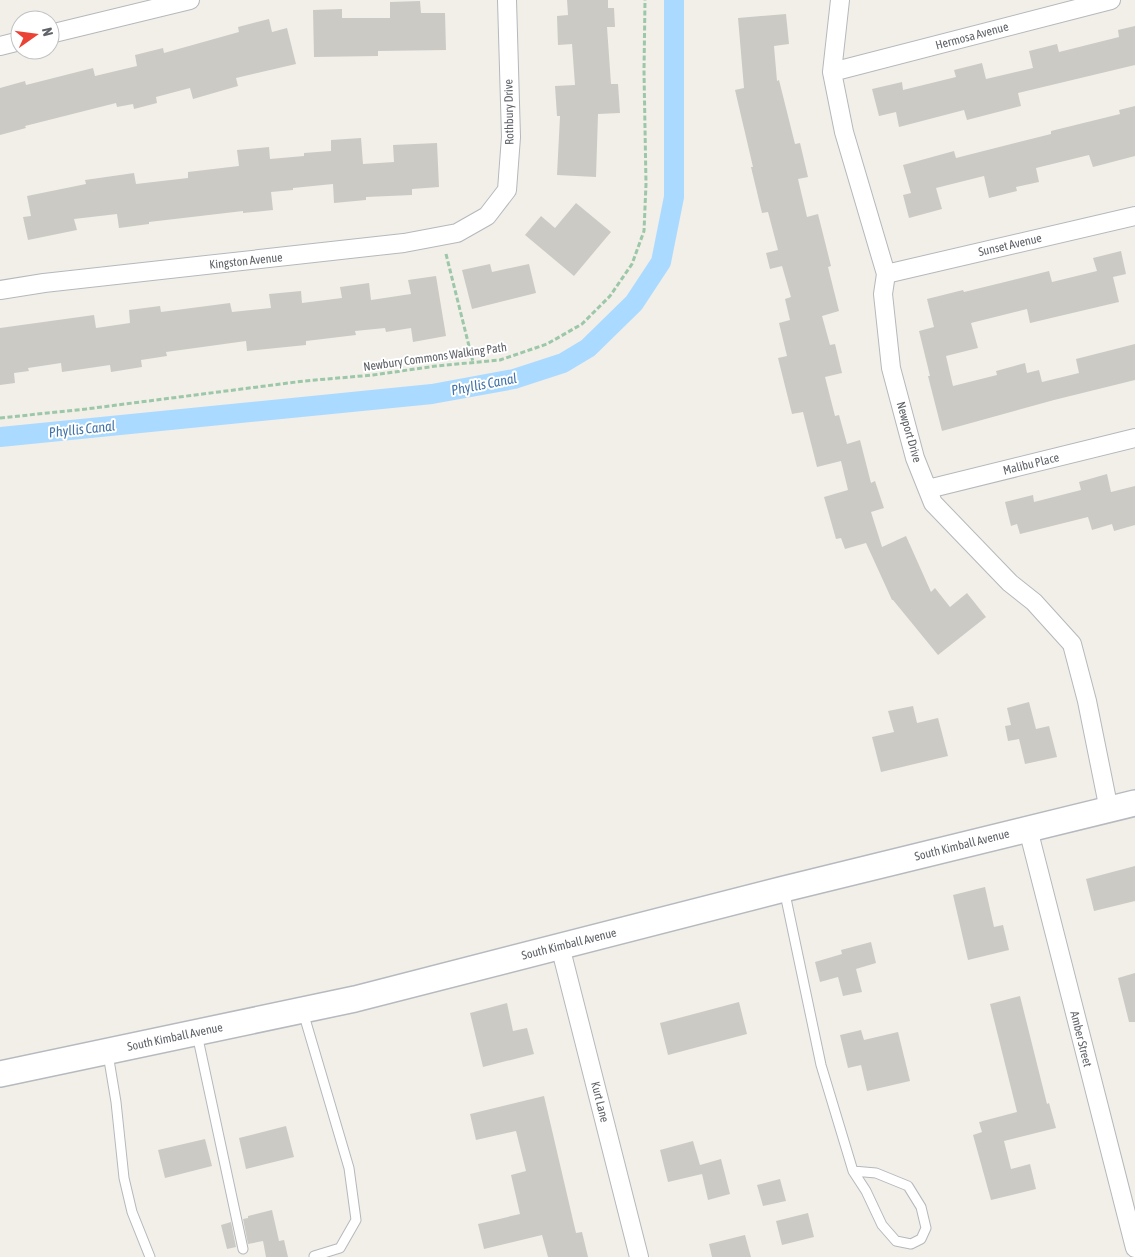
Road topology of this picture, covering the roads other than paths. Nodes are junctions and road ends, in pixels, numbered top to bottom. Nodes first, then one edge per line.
1 (190, 0) edge
2 (507, 0) edge
3 (840, 0) edge
4 (1111, 0) edge
5 (60, 32) edge
6 (832, 72) junction
7 (487, 216) joint
8 (1135, 216) edge
9 (886, 274) junction
10 (0, 290) edge
11 (1135, 438) edge
12 (928, 490) junction
13 (1135, 803) edge
14 (1109, 810) junction
15 (1028, 829) junction
16 (784, 889) junction
17 (560, 946) junction
18 (302, 1010) junction
19 (196, 1032) junction
20 (108, 1051) junction
21 (0, 1074) edge
22 (853, 1171) junction
23 (1135, 1248) edge
24 (243, 1249) dead end
25 (314, 1256) edge
26 (150, 1257) edge
27 (639, 1257) edge

1 - 5 street
2 - 7 street, Rothbury Drive
3 - 6 street, Newport Drive
4 - 6 street, Hermosa Avenue
6 - 9 street, Newport Drive
7 - 10 street, Kingston Avenue
8 - 9 street, Sunset Avenue
9 - 12 street, Newport Drive
11 - 12 street, Malibu Place
12 - 14 street, Newport Drive
13 - 14 street, South Kimball Avenue
14 - 15 street, South Kimball Avenue
15 - 16 street, South Kimball Avenue
15 - 23 street, Amber Street
16 - 17 street, South Kimball Avenue
16 - 22 lane
17 - 18 street, South Kimball Avenue
17 - 27 street, Kurt Lane
18 - 19 street, South Kimball Avenue
18 - 25 lane
19 - 20 street, South Kimball Avenue
19 - 24 lane
20 - 21 street, South Kimball Avenue
20 - 26 lane
22 - 22 lane

